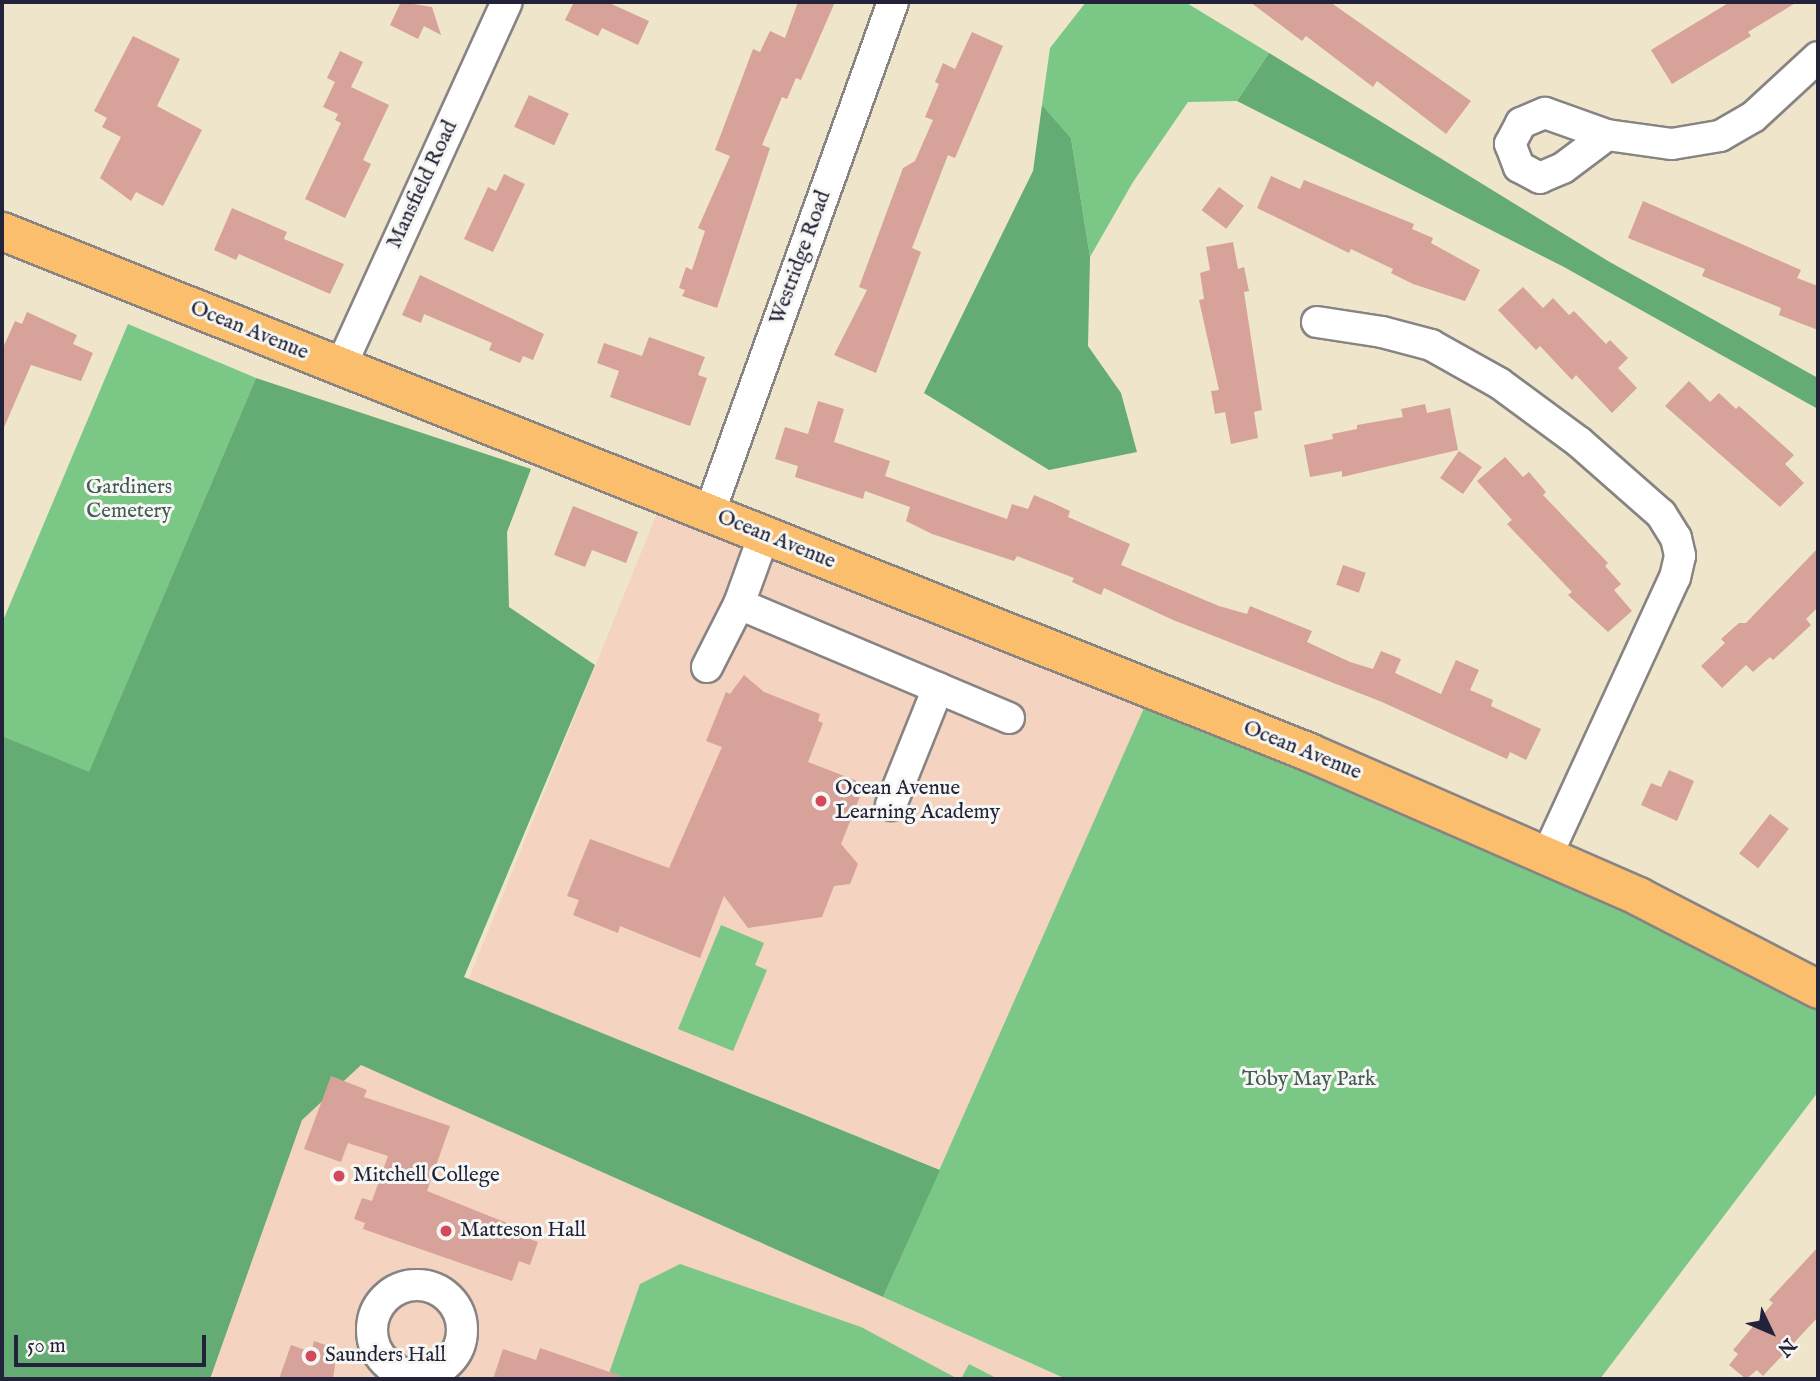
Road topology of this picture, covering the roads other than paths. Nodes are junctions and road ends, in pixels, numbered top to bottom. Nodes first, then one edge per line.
1 (507, 2) edge
2 (893, 2) edge
3 (1818, 57) edge
4 (1607, 135) dead end
5 (2, 231) edge
6 (1317, 322) dead end
7 (340, 368) junction
8 (709, 514) junction
9 (764, 535) junction
10 (738, 604) junction
11 (707, 667) dead end
12 (938, 688) junction
13 (1009, 718) dead end
14 (891, 805) dead end
15 (1547, 855) junction
16 (1818, 989) edge

1 - 7 street, Mansfield Road
2 - 8 street, Westridge Road
3 - 4 street
5 - 7 main road, Ocean Avenue
6 - 15 street
7 - 8 main road, Ocean Avenue
8 - 9 main road, Ocean Avenue
9 - 10 street
9 - 15 main road, Ocean Avenue
10 - 11 street
10 - 12 street
12 - 13 street
12 - 14 street
15 - 16 main road, Ocean Avenue

